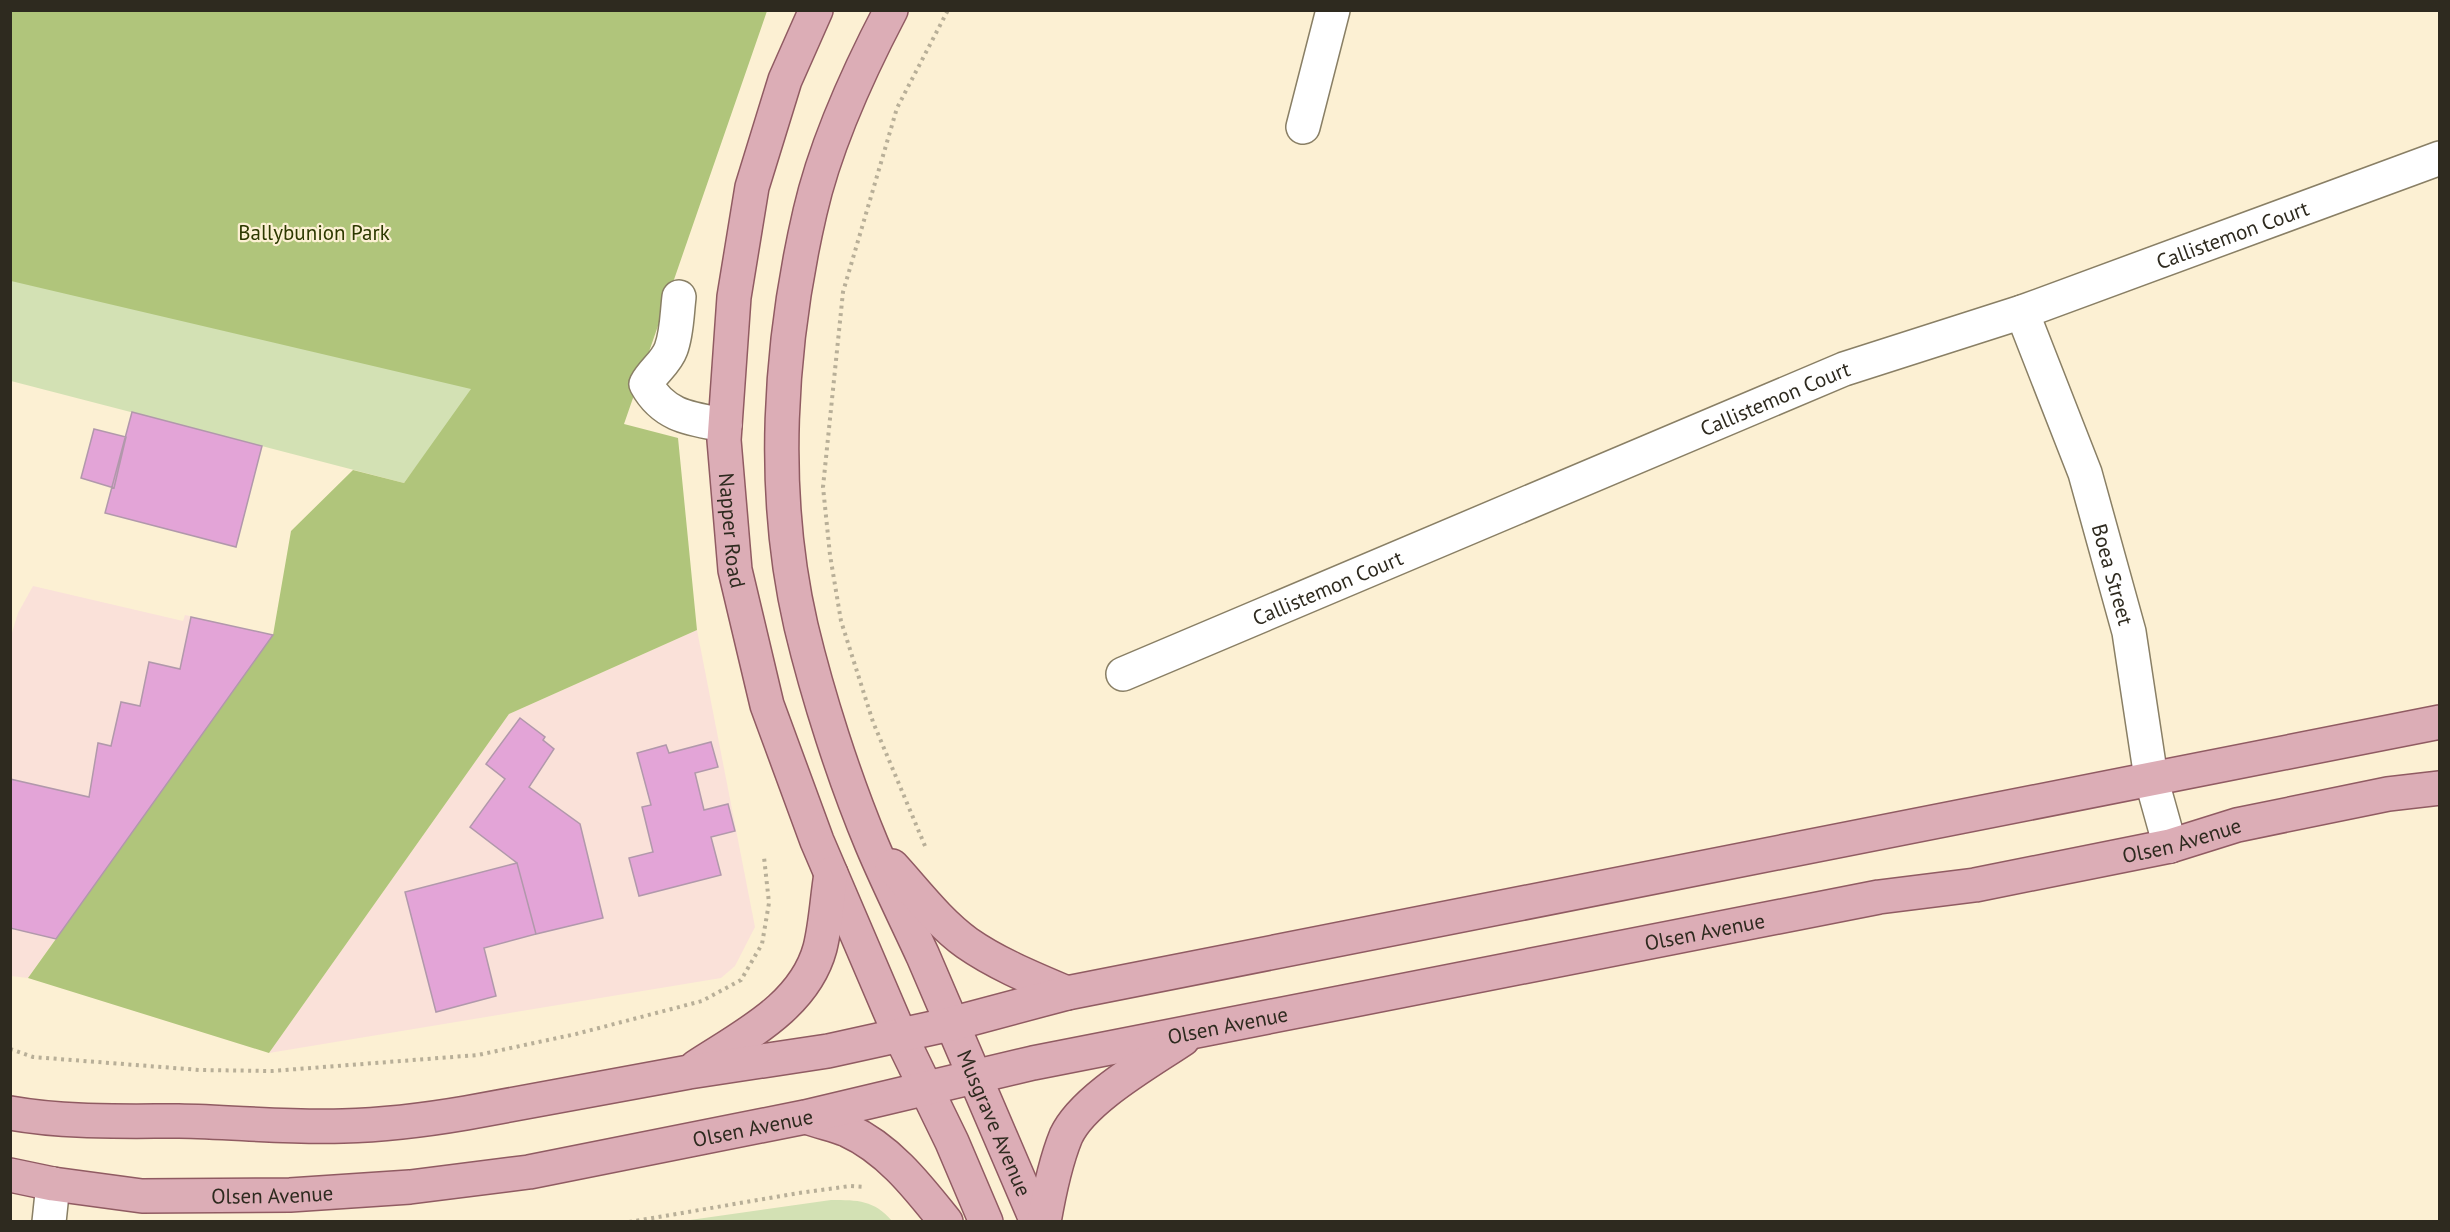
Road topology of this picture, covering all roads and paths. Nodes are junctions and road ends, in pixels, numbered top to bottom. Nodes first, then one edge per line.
1 (816, 10) edge
2 (891, 10) edge
3 (948, 10) edge
4 (1333, 10) edge
5 (1302, 127) dead end
6 (2439, 158) edge
7 (680, 297) dead end
8 (2022, 312) junction
9 (725, 425) junction
10 (1123, 674) dead end
11 (2439, 722) edge
12 (2151, 778) junction
13 (2439, 788) edge
14 (872, 844) junction
15 (2170, 846) junction
16 (927, 850) dead end
17 (764, 857) dead end
18 (831, 874) junction
19 (1067, 993) junction
20 (951, 1024) junction
21 (1194, 1032) junction
22 (900, 1035) junction
23 (10, 1049) edge
24 (689, 1072) junction
25 (975, 1078) junction
26 (926, 1090) junction
27 (10, 1113) edge
28 (805, 1117) junction
29 (10, 1175) edge
30 (53, 1184) junction
31 (870, 1188) dead end
32 (49, 1221) edge
33 (628, 1221) edge
34 (946, 1221) edge
35 (986, 1221) edge
36 (1037, 1221) edge
37 (1044, 1221) edge

1 - 9 main road, Napper Road
2 - 14 main road
3 - 16 path
4 - 5 street
6 - 8 street, Callistemon Court
7 - 9 street
8 - 10 street, Callistemon Court
8 - 12 street, Boea Street
9 - 18 main road, Napper Road
11 - 12 main road
12 - 15 street, Boea Street
12 - 19 main road
13 - 15 main road, Olsen Avenue
14 - 19 main road
14 - 20 main road
15 - 21 main road, Olsen Avenue
17 - 23 path
18 - 22 main road, Napper Road
18 - 24 main road
19 - 20 main road
20 - 22 main road
20 - 25 main road, Musgrave Avenue
21 - 25 main road, Olsen Avenue
21 - 37 main road
22 - 24 main road
22 - 26 main road
24 - 27 main road
25 - 26 main road, Olsen Avenue
25 - 36 main road, Musgrave Avenue
26 - 28 main road, Olsen Avenue
26 - 35 main road
28 - 30 main road, Olsen Avenue
28 - 34 main road
29 - 30 main road, Olsen Avenue
30 - 32 street
31 - 33 path

